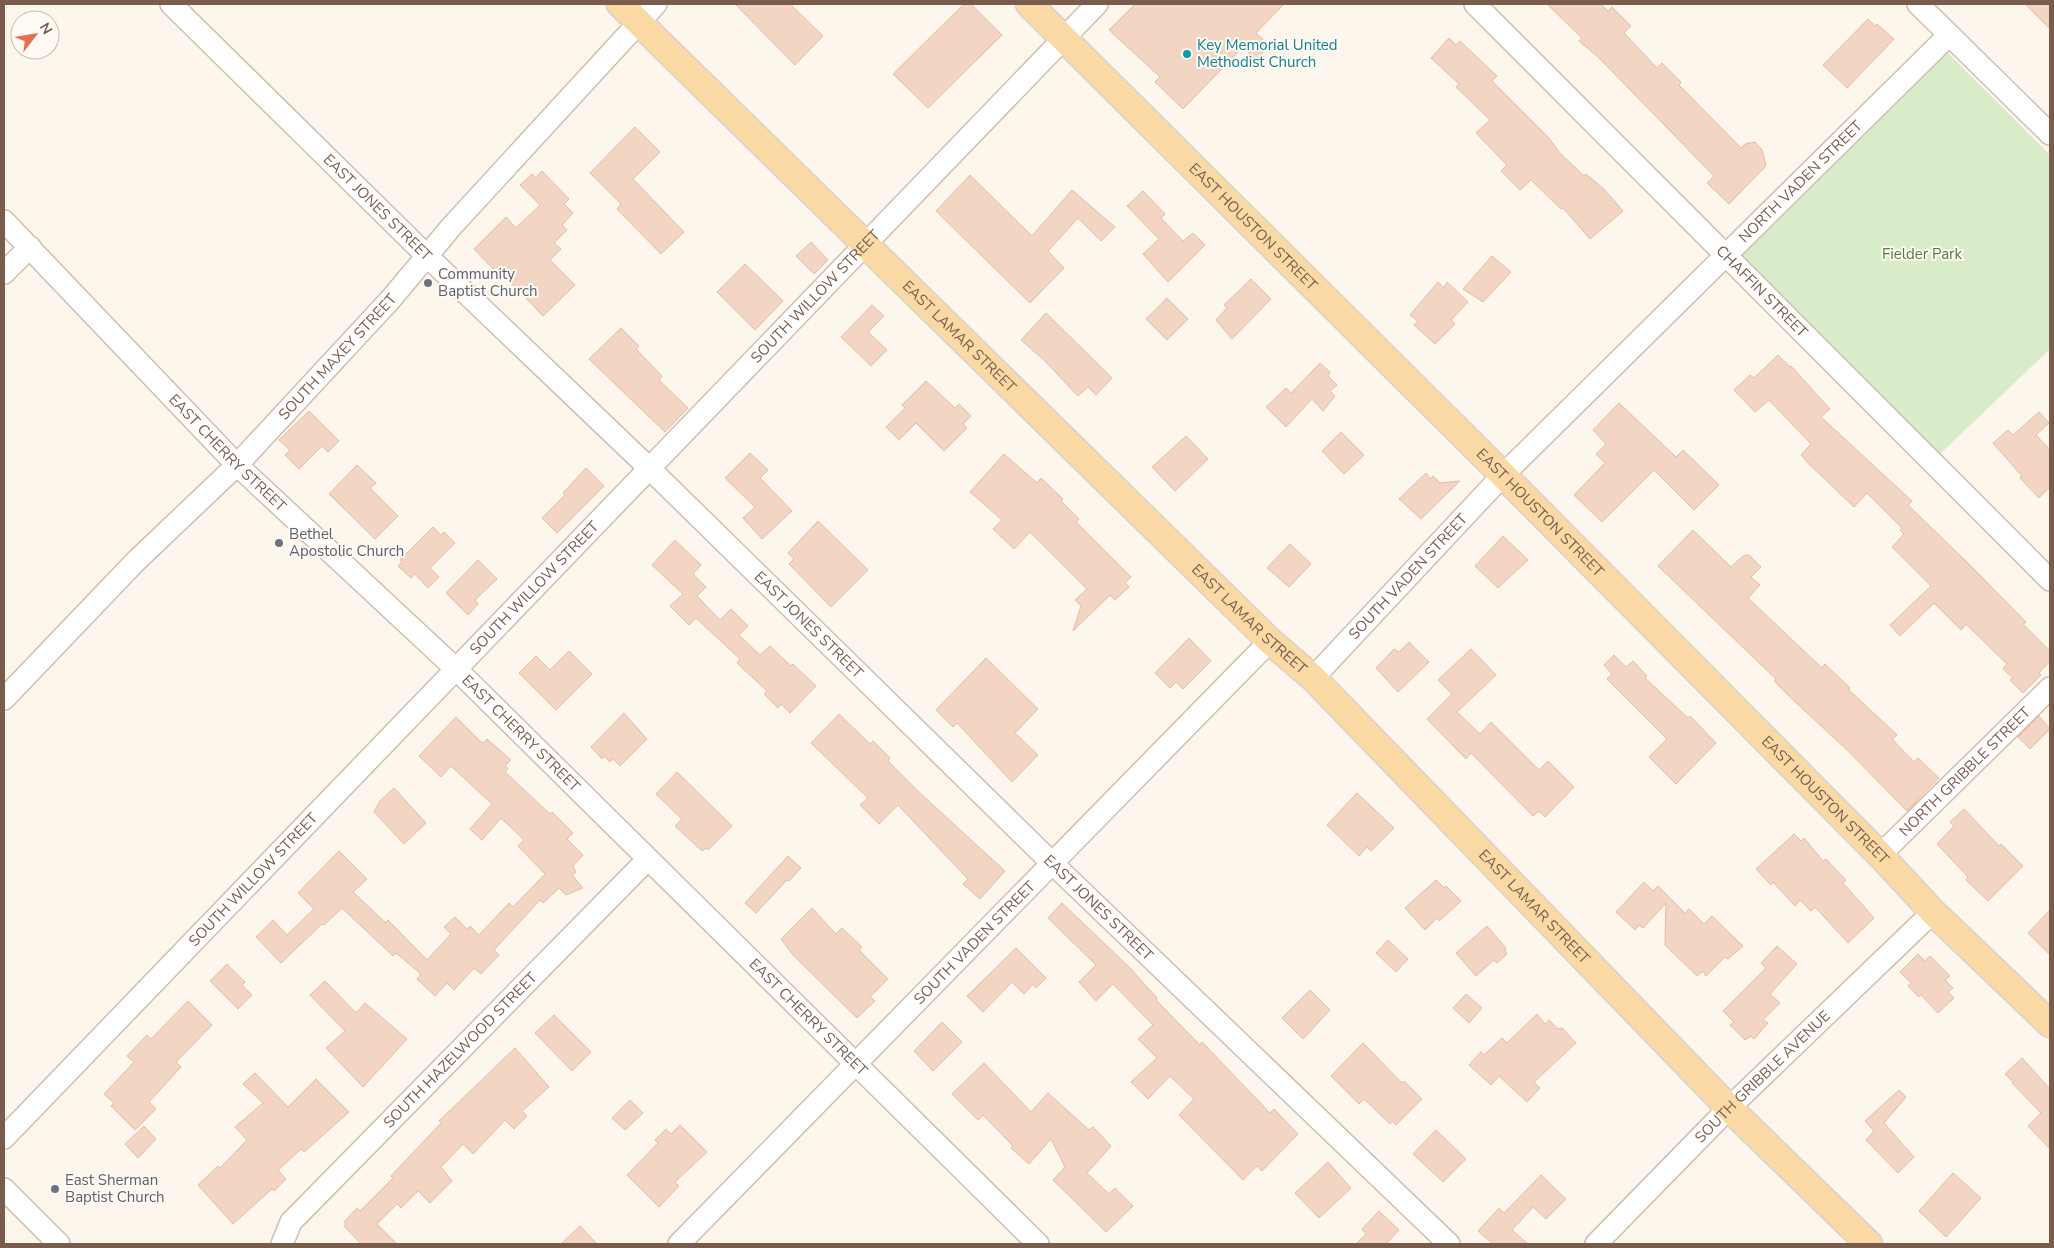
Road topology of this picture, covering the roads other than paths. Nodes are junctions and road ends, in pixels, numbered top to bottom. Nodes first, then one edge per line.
1 (171, 4) edge
2 (656, 4) edge
3 (1029, 4) edge
4 (1097, 4) edge
5 (1475, 4) edge
6 (1918, 4) edge
7 (629, 13) edge
8 (1949, 35) junction
9 (1064, 37) junction
10 (2050, 134) edge
11 (4, 221) edge
12 (866, 243) junction
13 (30, 247) junction
14 (1727, 254) junction
15 (426, 256) junction
16 (4, 273) edge
17 (236, 465) junction
18 (649, 468) junction
19 (1503, 475) junction
20 (2050, 580) edge
21 (1270, 641) junction
22 (456, 669) junction
23 (1313, 678) junction
24 (2050, 688) edge
25 (4, 699) edge
26 (1880, 855) junction
27 (647, 860) junction
28 (1052, 863) junction
29 (1933, 912) junction
30 (2050, 1024) edge
31 (855, 1064) junction
32 (1729, 1108) junction
33 (4, 1138) edge
34 (4, 1189) edge
35 (59, 1244) edge
36 (282, 1244) edge
37 (679, 1244) edge
38 (1038, 1244) edge
39 (1449, 1244) edge
40 (1596, 1244) edge
41 (1869, 1244) edge

1 - 15 street, EAST JONES STREET
2 - 7 street, SOUTH MAXEY STREET
3 - 9 main road, EAST HOUSTON STREET
4 - 9 street, SOUTH WILLOW STREET
5 - 14 street, CHAFFIN STREET
6 - 8 street
7 - 12 main road, EAST LAMAR STREET
7 - 15 street, SOUTH MAXEY STREET
8 - 10 street
8 - 14 street, NORTH VADEN STREET
9 - 12 street, SOUTH WILLOW STREET
9 - 19 main road, EAST HOUSTON STREET
11 - 13 street, EAST CHERRY STREET
12 - 18 street, SOUTH WILLOW STREET
12 - 21 main road, EAST LAMAR STREET
13 - 16 street
13 - 17 street, EAST CHERRY STREET
14 - 19 street, NORTH VADEN STREET
14 - 20 street, CHAFFIN STREET
15 - 17 street, SOUTH MAXEY STREET
15 - 18 street, EAST JONES STREET
17 - 22 street, EAST CHERRY STREET
17 - 25 street, SOUTH MAXEY STREET
18 - 22 street, SOUTH WILLOW STREET
18 - 28 street, EAST JONES STREET
19 - 23 street, SOUTH VADEN STREET
19 - 26 main road, EAST HOUSTON STREET
21 - 23 main road, EAST LAMAR STREET
21 - 28 street, SOUTH VADEN STREET
22 - 27 street, EAST CHERRY STREET
22 - 33 street, SOUTH WILLOW STREET
23 - 32 main road, EAST LAMAR STREET
24 - 26 street, NORTH GRIBBLE STREET
26 - 29 main road, EAST HOUSTON STREET
27 - 31 street, EAST CHERRY STREET
27 - 36 street, SOUTH HAZELWOOD STREET
28 - 31 street, SOUTH VADEN STREET
28 - 39 street, EAST JONES STREET
29 - 30 main road, EAST HOUSTON STREET
29 - 32 street, SOUTH GRIBBLE AVENUE
31 - 37 street, SOUTH VADEN STREET
31 - 38 street, EAST CHERRY STREET
32 - 40 street, SOUTH GRIBBLE AVENUE
32 - 41 main road, EAST LAMAR STREET
34 - 35 street

